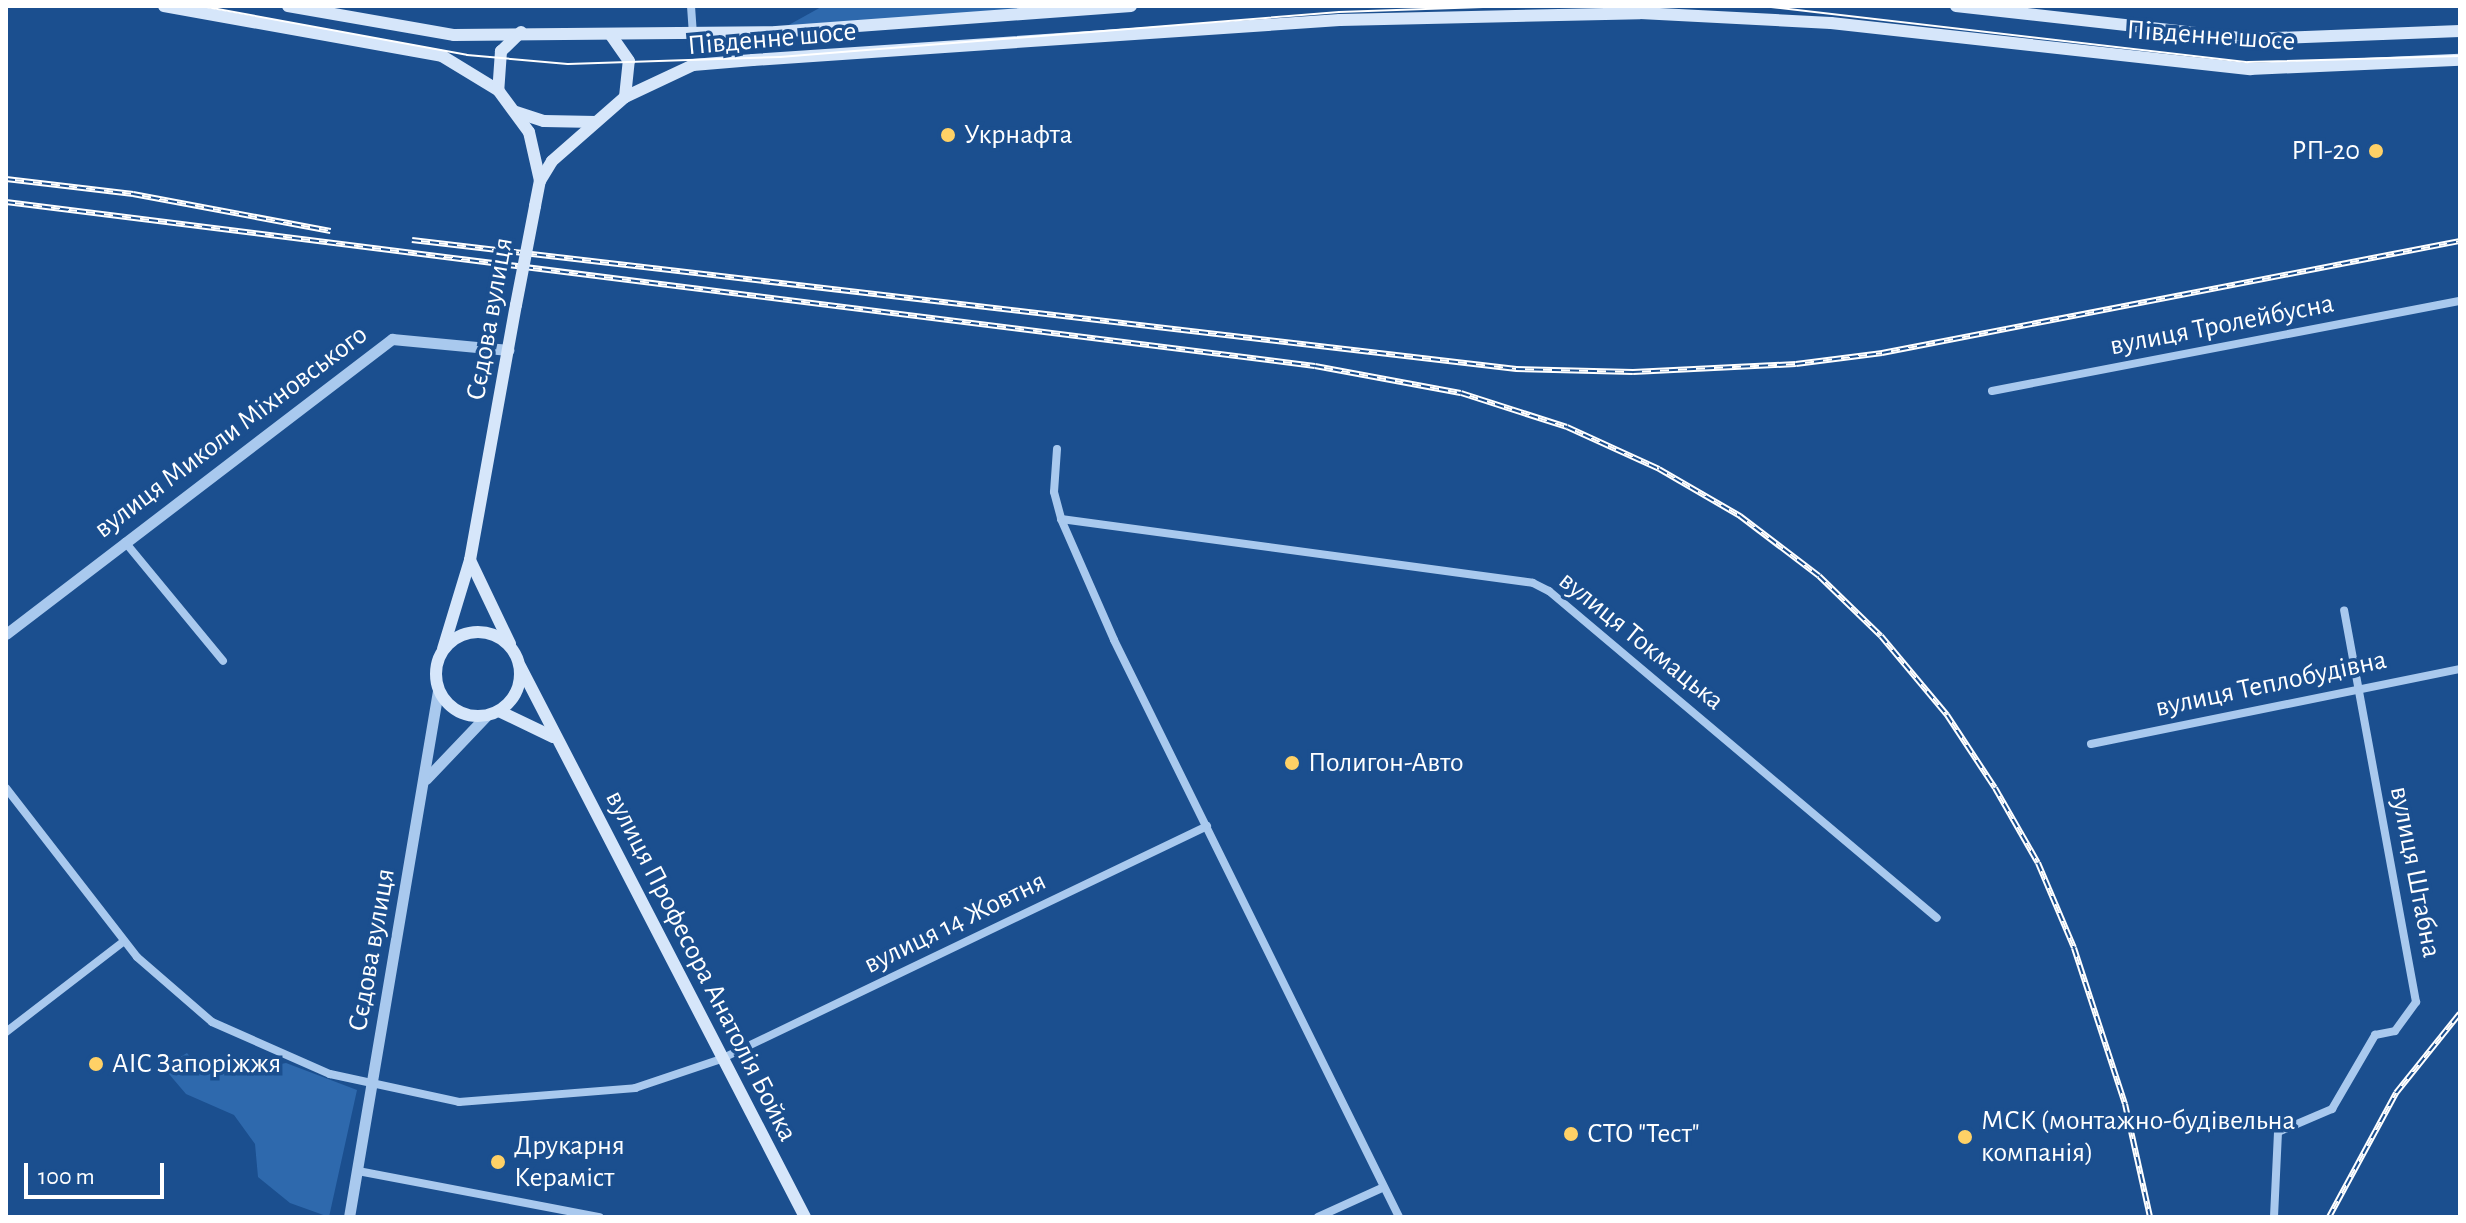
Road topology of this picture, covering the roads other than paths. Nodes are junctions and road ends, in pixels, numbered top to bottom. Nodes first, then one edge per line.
1 (164, 6) edge
2 (288, 6) edge
3 (691, 6) edge
4 (1131, 6) edge
5 (1956, 6) edge
6 (2460, 31) edge
7 (521, 32) junction
8 (611, 35) junction
9 (693, 35) junction
10 (2460, 60) edge
11 (498, 90) junction
12 (625, 97) junction
13 (516, 112) junction
14 (597, 122) junction
15 (540, 181) junction
16 (2460, 301) edge
17 (508, 350) junction
18 (1992, 391) dead end
19 (1057, 449) dead end
20 (1061, 519) junction
21 (125, 542) junction
22 (470, 560) junction
23 (2344, 611) dead end
24 (6, 634) edge
25 (443, 649) junction
26 (517, 660) junction
27 (223, 661) dead end
28 (2460, 669) edge
29 (2356, 688) junction
30 (438, 691) junction
31 (492, 714) junction
32 (554, 738) junction
33 (2091, 744) dead end
34 (426, 779) junction
35 (6, 788) edge
36 (1207, 826) junction
37 (1937, 918) dead end
38 (124, 941) junction
39 (6, 1032) edge
40 (721, 1059) junction
41 (373, 1086) junction
42 (358, 1171) junction
43 (1384, 1187) junction
44 (349, 1217) edge
45 (600, 1217) edge
46 (805, 1217) edge
47 (1318, 1217) edge
48 (1399, 1217) edge
49 (2274, 1217) edge

1 - 11 main road
2 - 7 main road
3 - 9 street
4 - 9 main road, Південне шосе
5 - 6 main road, Південне шосе
7 - 8 main road
7 - 11 main road
8 - 9 main road, Південне шосе
8 - 12 main road
10 - 12 main road, Південне шосе
11 - 13 main road
12 - 14 main road
13 - 14 main road
13 - 15 main road, Сєдова вулиця
14 - 15 main road, Сєдова вулиця
15 - 17 main road, Сєдова вулиця, bridge
16 - 18 street, вулиця Тролейбусна
17 - 21 street, вулиця Миколи Міхновського
17 - 22 main road, Сєдова вулиця
19 - 20 street
20 - 36 street
20 - 37 street, вулиця Токмацька
21 - 24 street, вулиця Миколи Міхновського
21 - 27 street
22 - 25 main road, Сєдова вулиця
22 - 26 main road
23 - 29 street, вулиця Штабна
25 - 26 main road
25 - 30 main road
26 - 31 main road
26 - 32 main road, вулиця Професора Анатолія Бойка
28 - 29 street, вулиця Теплобудівна
29 - 33 street, вулиця Теплобудівна
29 - 49 street, вулиця Штабна
30 - 31 main road
30 - 34 street, Сєдова вулиця
31 - 32 main road
31 - 34 street
32 - 40 main road, вулиця Професора Анатолія Бойка
34 - 41 street, Сєдова вулиця
35 - 38 street, вулиця 14 Жовтня
36 - 40 street, вулиця 14 Жовтня
36 - 43 street
38 - 39 street
38 - 41 street, вулиця 14 Жовтня
40 - 41 street, вулиця 14 Жовтня
40 - 46 main road, вулиця Професора Анатолія Бойка
41 - 42 street, Сєдова вулиця
42 - 44 street, Сєдова вулиця
42 - 45 street
43 - 47 street
43 - 48 street

